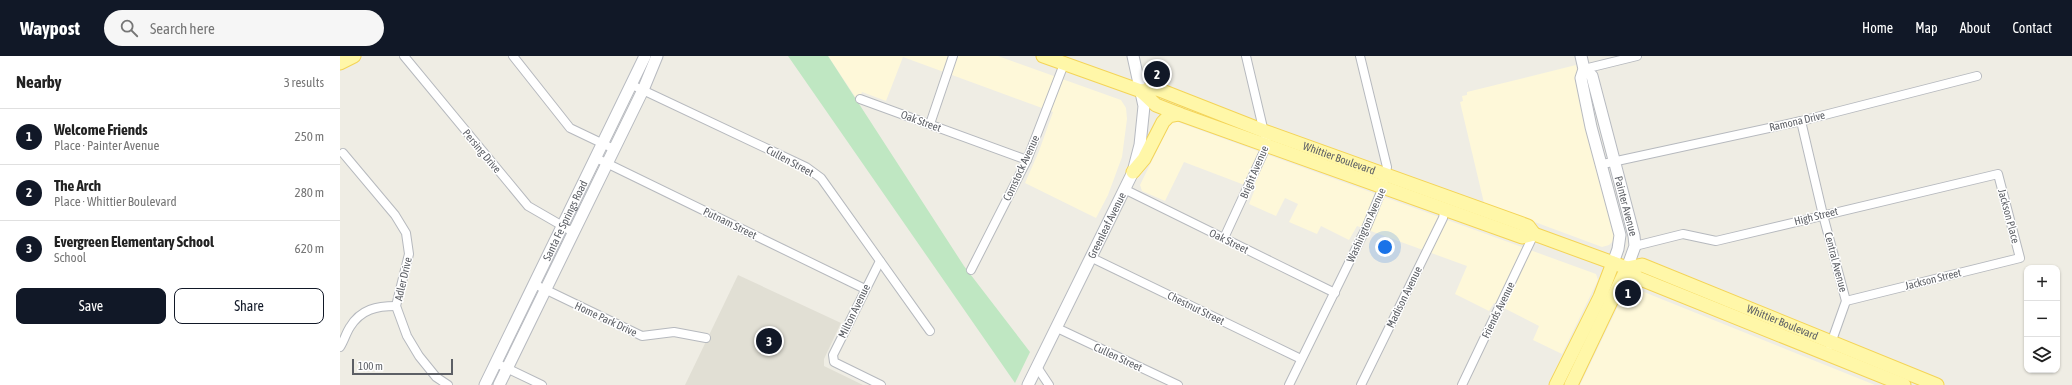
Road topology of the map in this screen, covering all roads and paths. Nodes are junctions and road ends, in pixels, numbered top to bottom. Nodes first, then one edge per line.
1 (354, 56) edge
2 (404, 56) edge
3 (513, 56) edge
4 (645, 56) edge
5 (657, 56) edge
6 (953, 56) edge
7 (1043, 56) edge
8 (1133, 56) edge
9 (1246, 56) edge
10 (1360, 56) edge
11 (1581, 56) edge
12 (1637, 56) edge
13 (340, 62) edge
14 (1064, 64) junction
15 (1584, 69) junction
16 (1977, 76) dead end
17 (632, 85) junction
18 (643, 90) junction
19 (1141, 91) junction
20 (860, 99) dead end
21 (1179, 114) junction
22 (1801, 121) junction
23 (930, 124) junction
24 (1264, 131) junction
25 (602, 143) junction
26 (1267, 145) junction
27 (614, 149) junction
28 (343, 153) dead end
29 (596, 158) junction
30 (1027, 160) junction
31 (1615, 160) junction
32 (607, 163) junction
33 (1603, 164) junction
34 (1133, 172) junction
35 (1998, 174) joint
36 (1384, 181) junction
37 (1124, 189) junction
38 (1445, 208) junction
39 (1823, 215) junction
40 (562, 226) junction
41 (573, 232) junction
42 (1534, 234) junction
43 (1224, 238) junction
44 (1635, 246) junction
45 (1090, 257) junction
46 (2020, 258) joint
47 (880, 261) junction
48 (1613, 262) junction
49 (1627, 268) junction
50 (971, 270) dead end
51 (534, 284) junction
52 (865, 289) junction
53 (545, 290) junction
54 (1335, 293) junction
55 (1846, 301) junction
56 (396, 306) junction
57 (1057, 328) junction
58 (930, 331) dead end
59 (706, 338) dead end
60 (340, 347) edge
61 (1829, 348) junction
62 (1301, 359) junction
63 (496, 363) junction
64 (1037, 367) junction
65 (507, 369) junction
66 (448, 385) edge
67 (484, 385) edge
68 (499, 385) edge
69 (542, 385) edge
70 (881, 385) edge
71 (1028, 385) edge
72 (1050, 385) edge
73 (1178, 385) edge
74 (1289, 385) edge
75 (1361, 385) edge
76 (1462, 385) edge
77 (1556, 385) edge
78 (1571, 385) edge
79 (1904, 385) edge
80 (1937, 385) edge

1 - 13 main road
2 - 40 street, Persing Drive
3 - 25 street
4 - 17 main road, Santa Fe Springs Road
5 - 18 main road, Santa Fe Springs Road
6 - 23 street
7 - 14 main road, Whittier Boulevard
8 - 19 main road, Greenleaf Avenue
9 - 24 street, Bright Avenue
10 - 36 street, Washington Avenue
11 - 15 main road, Painter Avenue
12 - 15 street
14 - 19 main road, Whittier Boulevard
14 - 30 street, Comstock Avenue
15 - 31 main road, Painter Avenue
15 - 33 main road, Painter Avenue
16 - 22 street, Ramona Drive
17 - 18 street, Cullen Street
17 - 25 main road, Santa Fe Springs Road
18 - 27 main road, Santa Fe Springs Road
18 - 47 street, Cullen Street
19 - 21 main road, Whittier Boulevard
19 - 24 main road, Whittier Boulevard
19 - 34 main road, Greenleaf Avenue
20 - 23 street, Oak Street
21 - 26 main road, Whittier Boulevard
21 - 34 main road
22 - 31 street, Ramona Drive
22 - 39 street, Central Avenue
23 - 30 street, Oak Street
24 - 26 street, Bright Avenue
24 - 36 main road, Whittier Boulevard
25 - 27 street
25 - 29 main road, Santa Fe Springs Road
26 - 36 main road, Whittier Boulevard
26 - 43 street, Bright Avenue
27 - 32 main road, Santa Fe Springs Road
28 - 56 street, Adler Drive
29 - 32 street, Putnam Street
29 - 40 main road, Santa Fe Springs Road
30 - 50 street, Comstock Avenue
31 - 33 street, Ramona Drive
31 - 44 main road, Painter Avenue
32 - 41 main road, Santa Fe Springs Road
32 - 52 street, Putnam Street
33 - 48 main road, Painter Avenue
34 - 37 main road, Greenleaf Avenue
35 - 39 street, High Street
35 - 46 street, Jackson Place
36 - 38 main road, Whittier Boulevard
36 - 42 main road, Whittier Boulevard
36 - 54 street, Washington Avenue
37 - 43 street, Oak Street
37 - 45 main road, Greenleaf Avenue
38 - 42 main road, Whittier Boulevard
38 - 75 street, Madison Avenue
39 - 44 street, High Street
39 - 55 street, Central Avenue
40 - 41 street, Persing Drive
40 - 51 main road, Santa Fe Springs Road
41 - 53 main road, Santa Fe Springs Road
42 - 48 main road, Whittier Boulevard
42 - 76 street, Friends Avenue
43 - 54 street, Oak Street
44 - 49 main road, Painter Avenue
45 - 57 main road, Greenleaf Avenue
45 - 62 street, Chestnut Street
46 - 55 street, Jackson Street
47 - 52 street, Milton Avenue
47 - 58 street, Cullen Street
48 - 49 main road, Whittier Boulevard
48 - 77 main road, Painter Avenue
49 - 61 main road, Whittier Boulevard
49 - 78 main road, Painter Avenue
51 - 53 street, Home Park Drive
51 - 63 main road, Santa Fe Springs Road
52 - 70 street, Milton Avenue
53 - 59 street, Home Park Drive
53 - 65 main road, Santa Fe Springs Road
54 - 62 street, Washington Avenue
55 - 61 street, Central Avenue
56 - 60 street
56 - 66 street, Adler Drive
57 - 64 main road, Greenleaf Avenue
57 - 73 street, Cullen Street
61 - 79 main road, Whittier Boulevard
61 - 80 main road, Whittier Boulevard
62 - 74 street, Washington Avenue
63 - 65 street
63 - 67 main road, Santa Fe Springs Road
64 - 71 main road, Greenleaf Avenue
64 - 72 street
65 - 68 main road, Santa Fe Springs Road
65 - 69 street

